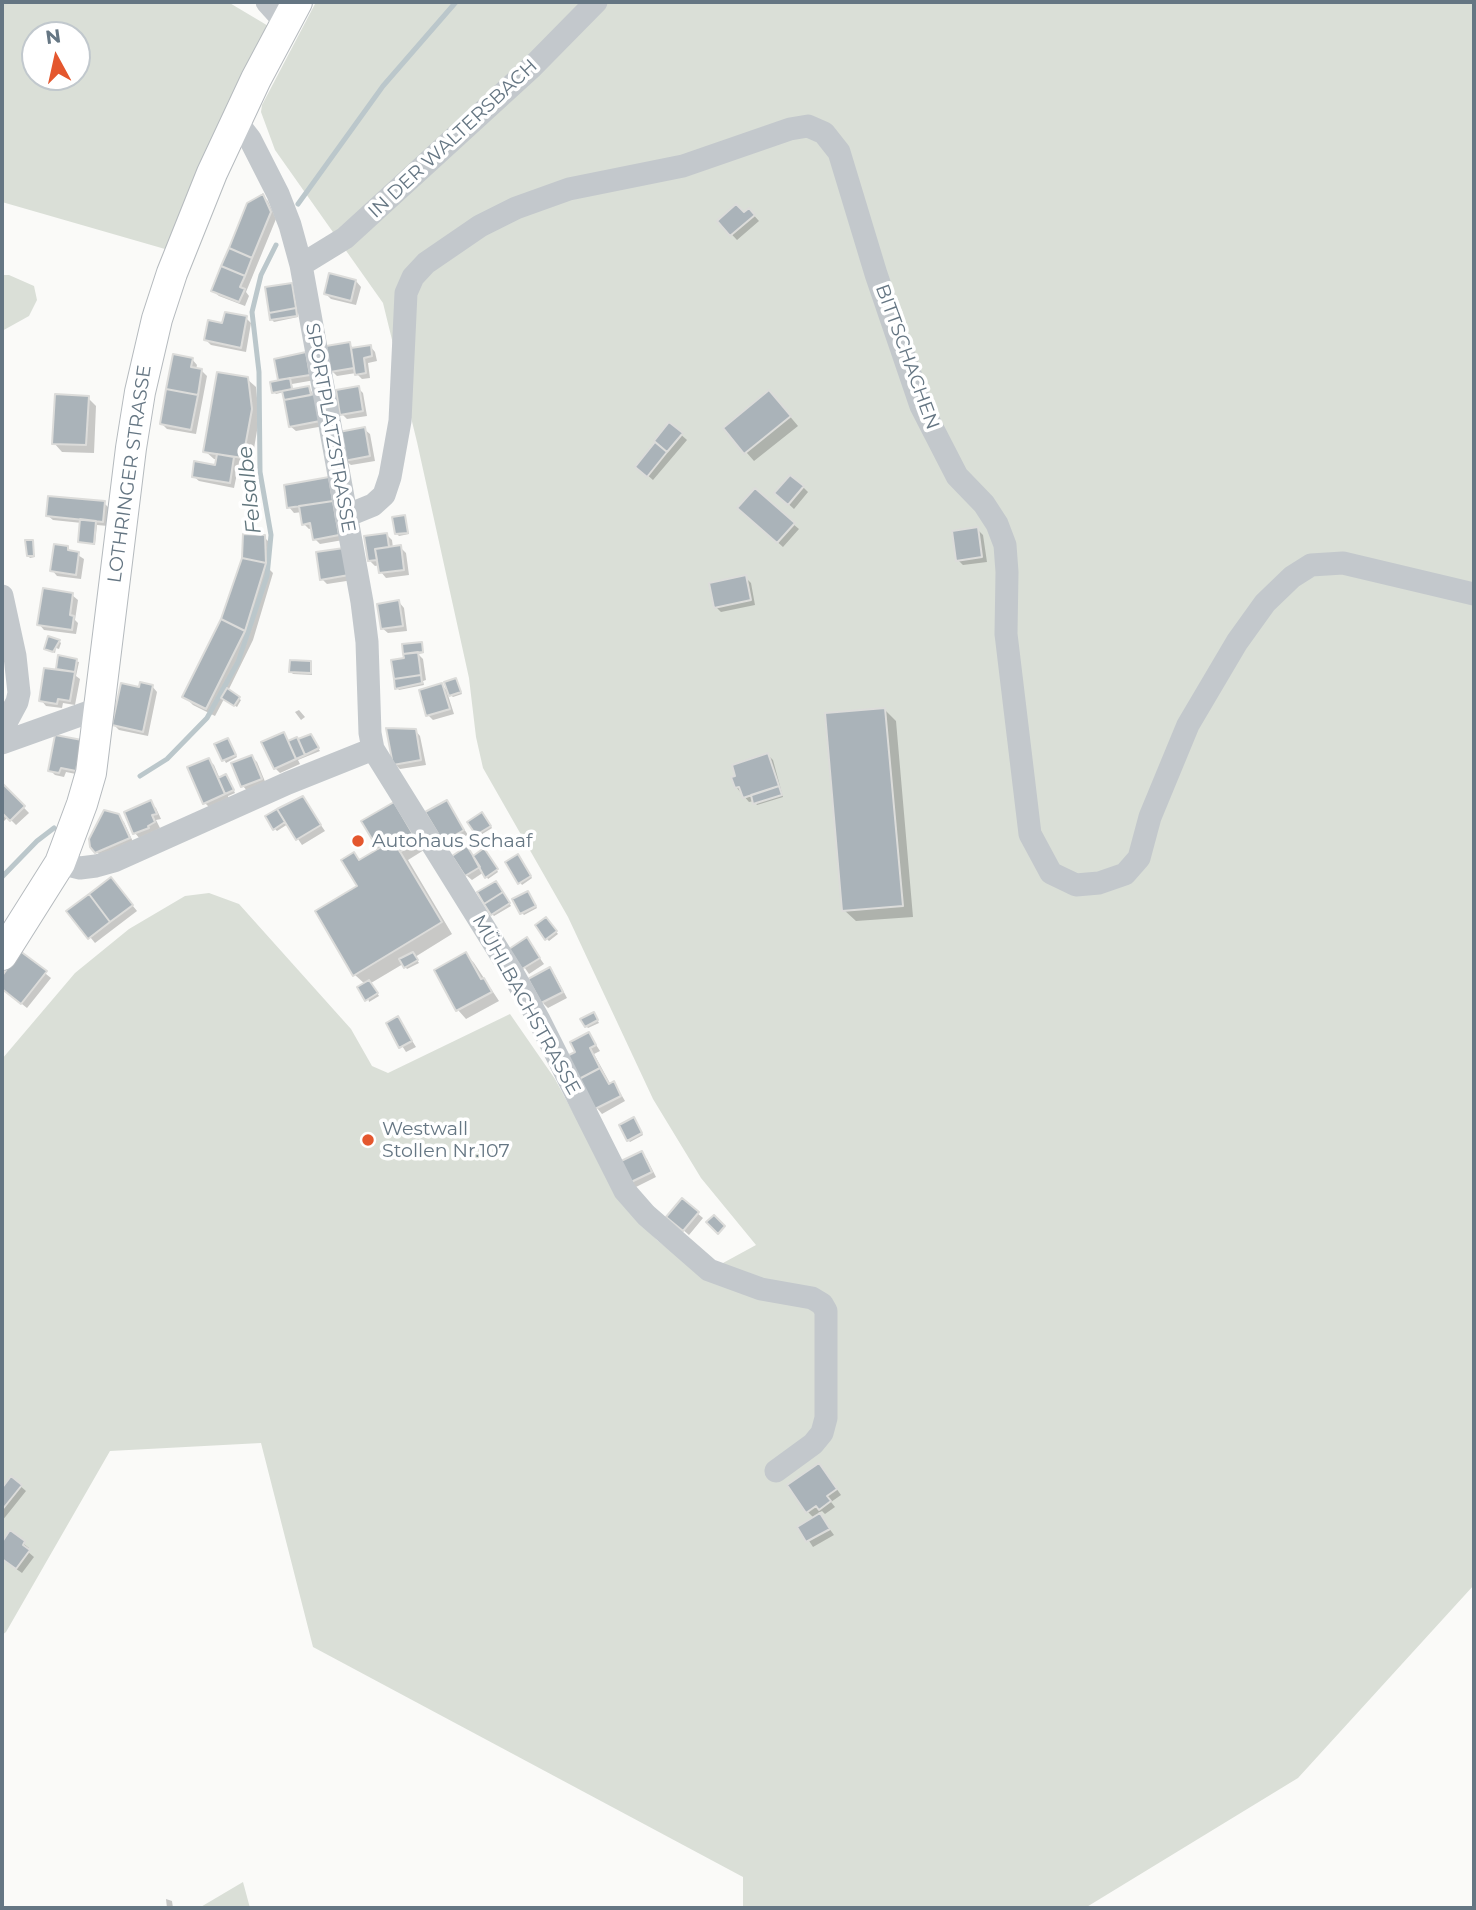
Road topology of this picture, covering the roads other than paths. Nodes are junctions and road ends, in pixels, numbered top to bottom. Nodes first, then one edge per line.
1 (596, 2) edge
2 (283, 9) edge
3 (236, 121) junction
4 (301, 265) junction
5 (346, 516) junction
6 (1474, 594) edge
7 (2, 596) edge
8 (100, 708) junction
9 (2, 730) edge
10 (2, 743) edge
11 (373, 749) junction
12 (60, 863) junction
13 (3, 949) edge
14 (776, 1471) dead end

1 - 4 street, IN DER WALTERSBACH
2 - 3 main road, LOTHRINGER STRASSE
3 - 4 street, SPORTPLATZSTRASSE
3 - 8 main road, LOTHRINGER STRASSE
4 - 5 street, SPORTPLATZSTRASSE
5 - 6 street, BITTSCHACHEN
5 - 11 street, SPORTPLATZSTRASSE
7 - 9 street
8 - 10 street
8 - 12 main road, LOTHRINGER STRASSE
11 - 12 street
11 - 14 street, MÜHLBACHSTRASSE
12 - 13 main road, LOTHRINGER STRASSE

